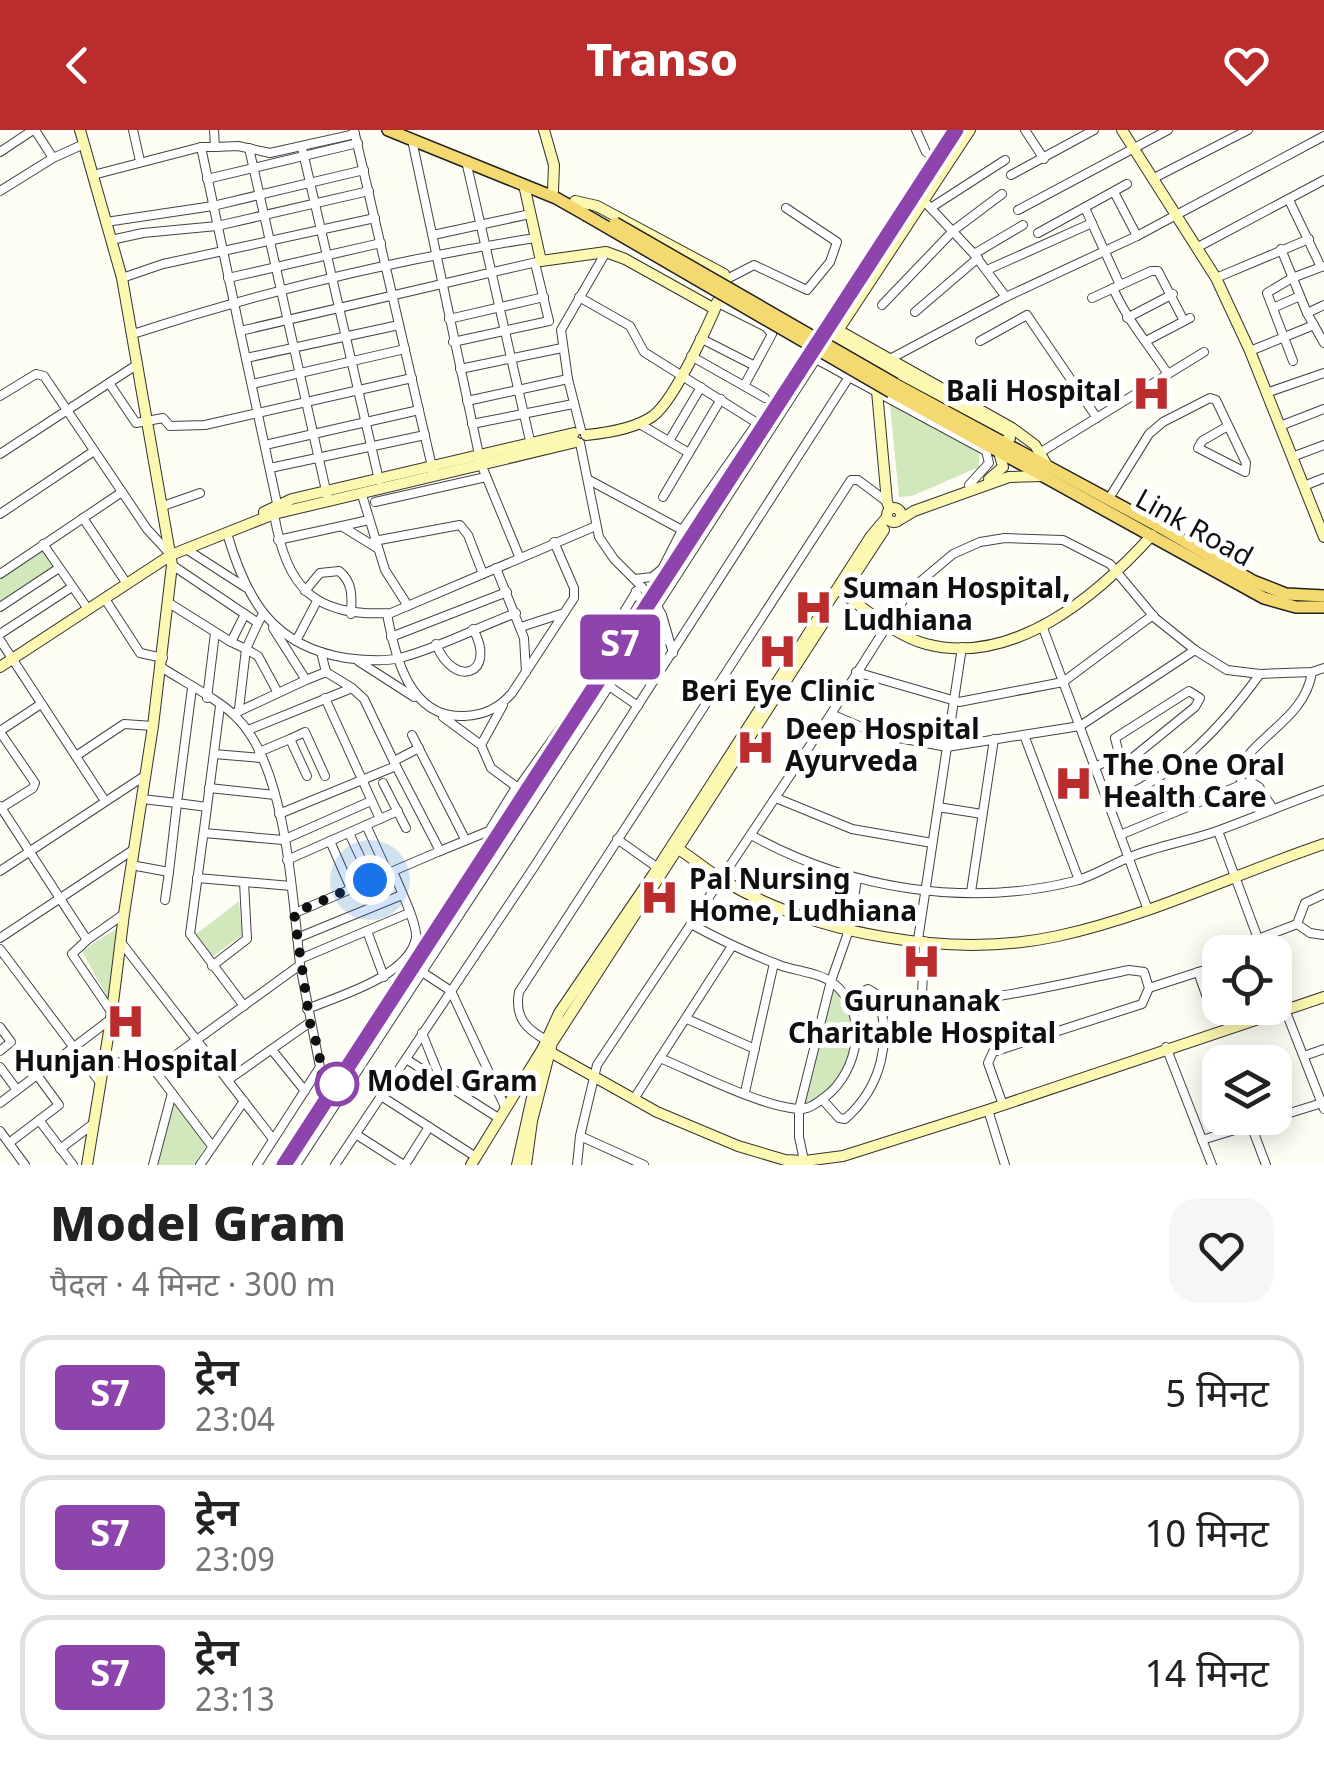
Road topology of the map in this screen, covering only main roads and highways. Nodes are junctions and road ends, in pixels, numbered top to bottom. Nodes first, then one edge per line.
1 (388, 130) edge
2 (408, 135) edge
3 (588, 212) junction
4 (1040, 465) junction
5 (1324, 596) edge
6 (1324, 607) edge

1 - 2 main road
2 - 3 main road
2 - 3 main road
3 - 4 main road, bridge
4 - 5 main road, Link Road
4 - 6 main road, Link Road

